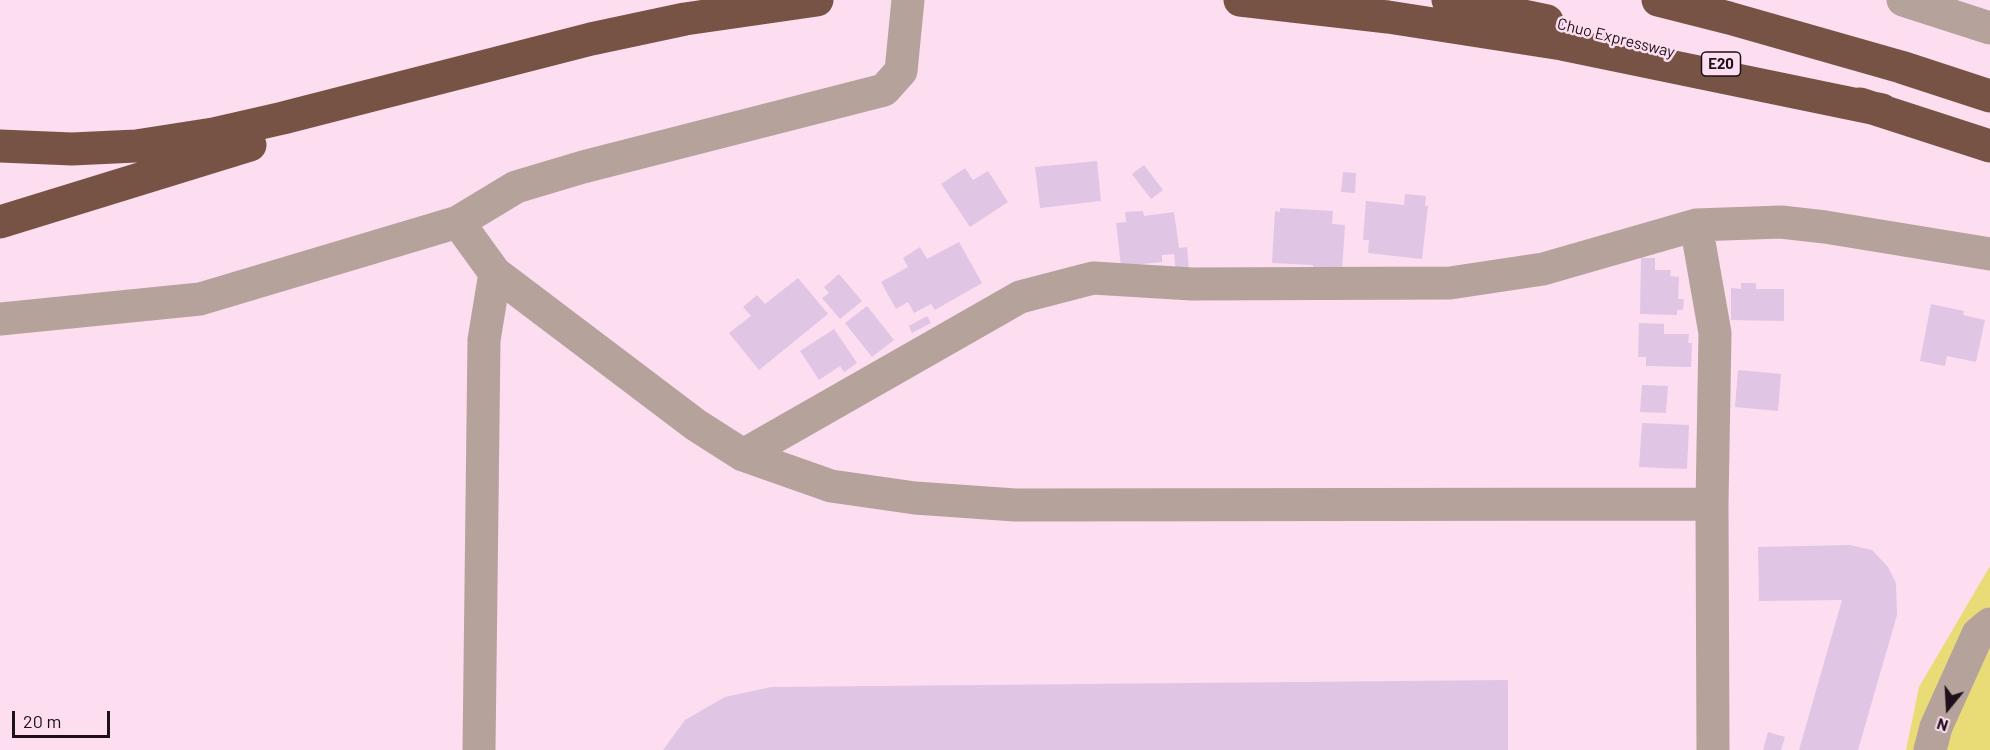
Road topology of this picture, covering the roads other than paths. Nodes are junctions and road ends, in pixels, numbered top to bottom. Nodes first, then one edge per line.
1 (817, 0) edge
2 (908, 0) edge
3 (1240, 0) edge
4 (1448, 0) edge
5 (1658, 0) edge
6 (1726, 0) edge
7 (1903, 0) edge
8 (1990, 28) edge
9 (506, 61) junction
10 (1990, 94) edge
11 (1882, 110) junction
12 (0, 146) edge
13 (1990, 146) edge
14 (0, 222) edge
15 (458, 222) junction
16 (1696, 225) junction
17 (1990, 254) edge
18 (495, 273) junction
19 (0, 319) edge
20 (743, 455) junction
21 (1712, 504) junction
22 (1990, 624) edge
23 (479, 750) edge
24 (1713, 750) edge
25 (1930, 750) edge

1 - 9 highway
2 - 15 street
3 - 11 highway
4 - 11 highway, Chuo Expressway / E20
5 - 10 highway
6 - 10 highway
7 - 8 street
9 - 12 highway
9 - 14 highway
11 - 13 highway, Chuo Expressway / E20
15 - 18 street
15 - 19 street
16 - 17 street
16 - 20 street
16 - 21 street
18 - 20 street
18 - 23 street
20 - 21 street
21 - 24 street
22 - 25 street

